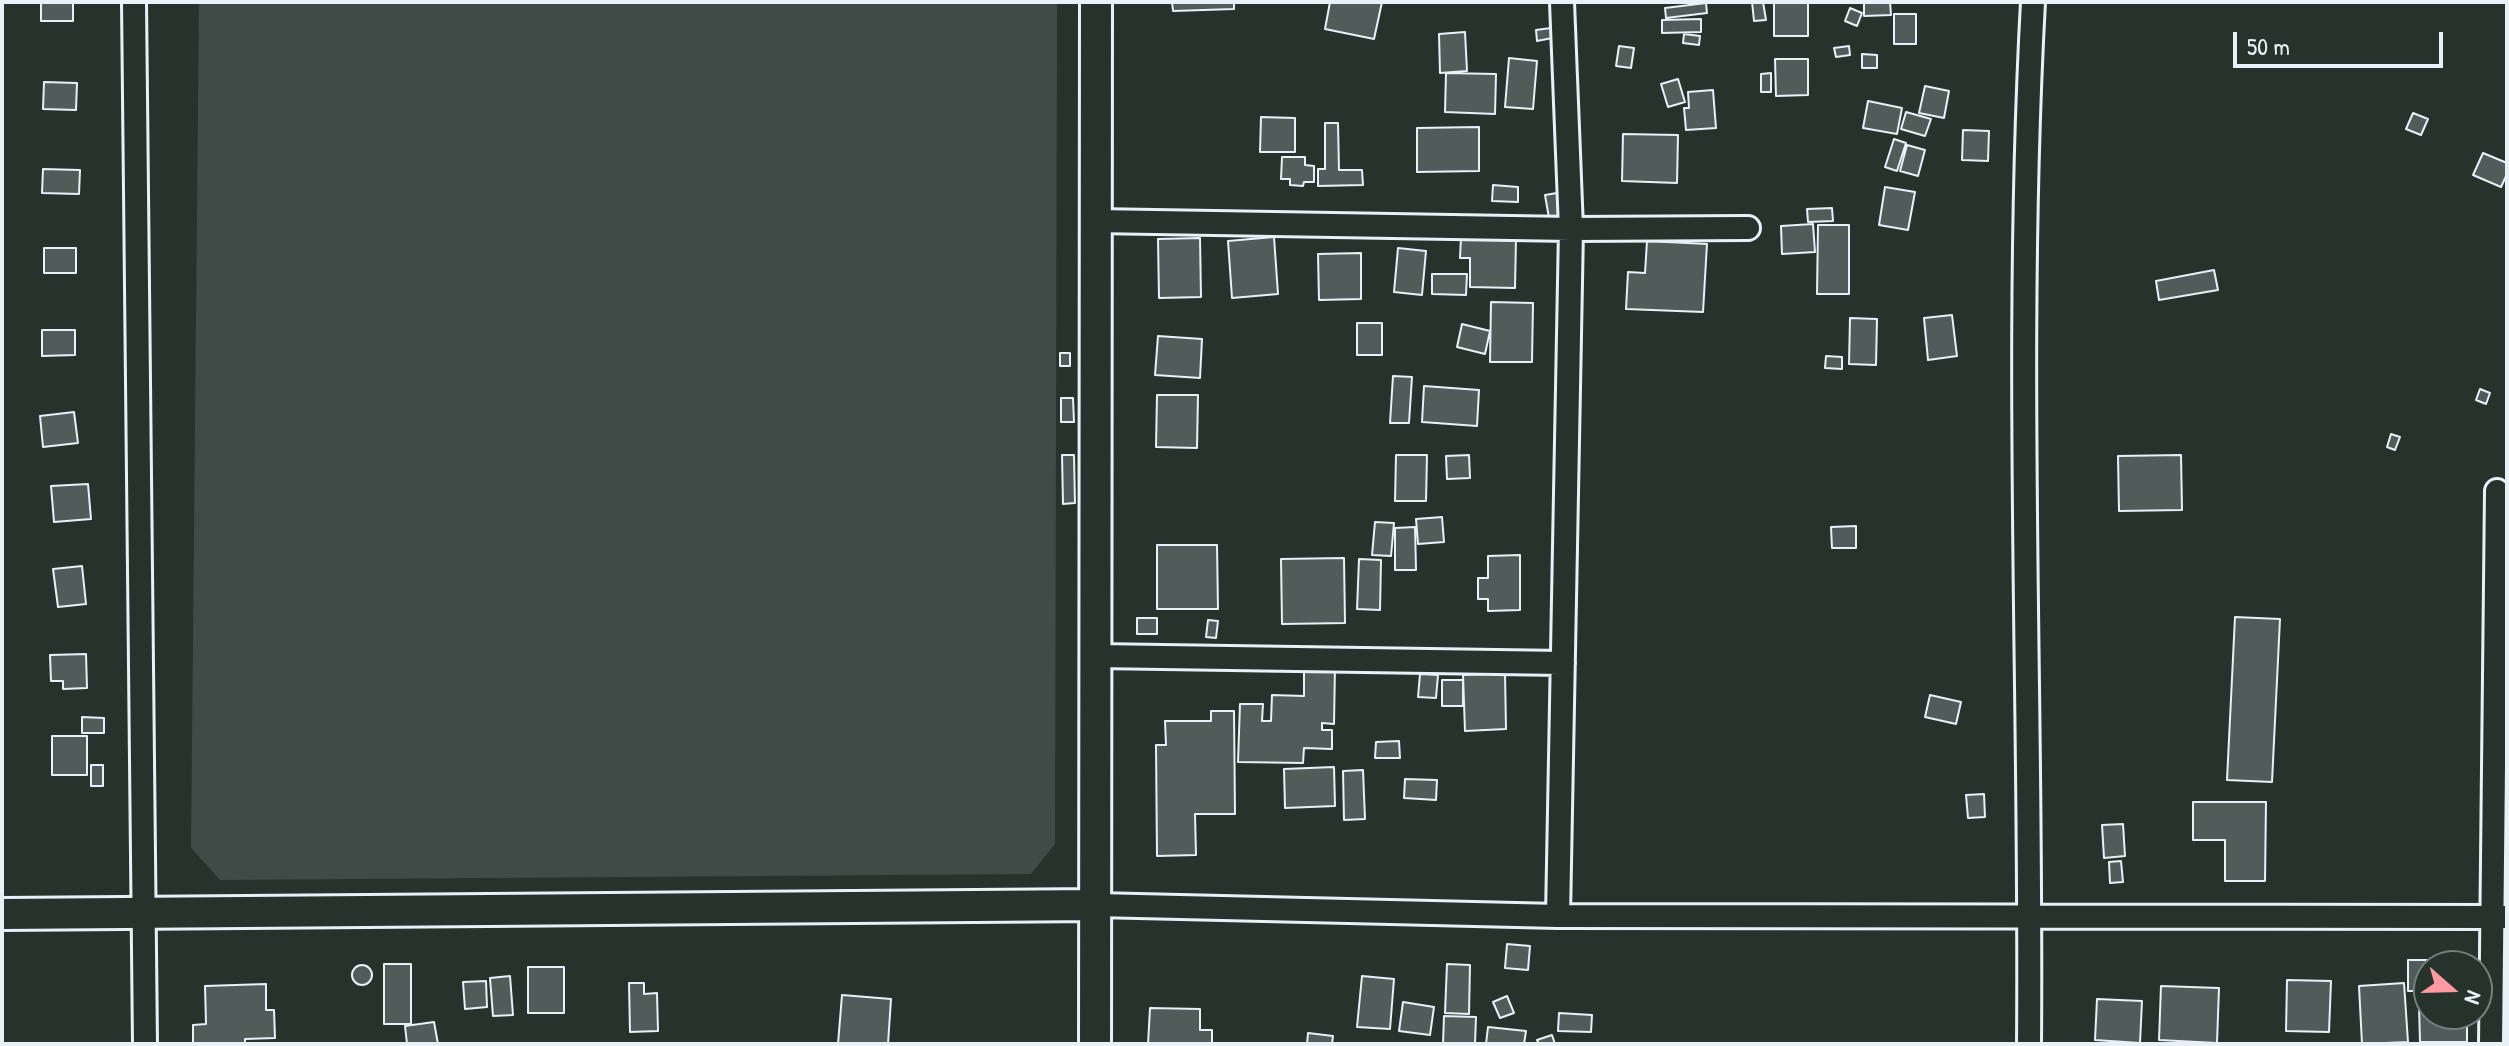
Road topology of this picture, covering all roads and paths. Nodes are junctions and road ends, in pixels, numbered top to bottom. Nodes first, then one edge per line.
1 (134, 2) edge
2 (1096, 2) edge
3 (1562, 2) edge
4 (2033, 2) edge
5 (1095, 221) junction
6 (1748, 228) dead end
7 (1571, 229) junction
8 (2497, 491) dead end
9 (1096, 656) junction
10 (1563, 663) junction
11 (1096, 905) junction
12 (146, 913) junction
13 (2, 914) edge
14 (1558, 916) junction
15 (2499, 917) edge
16 (2030, 918) junction
17 (145, 1044) edge
18 (1095, 1044) edge
19 (2029, 1044) edge
20 (2491, 1044) edge

1 - 12 street
2 - 5 street
3 - 7 street
4 - 16 street
5 - 7 street
5 - 9 street
6 - 7 street
7 - 10 street
8 - 15 street
9 - 10 street
9 - 11 street
10 - 14 street
11 - 12 street
11 - 14 street
11 - 18 street
12 - 13 street
12 - 17 street
14 - 16 street
15 - 16 street
15 - 20 street
16 - 19 street

